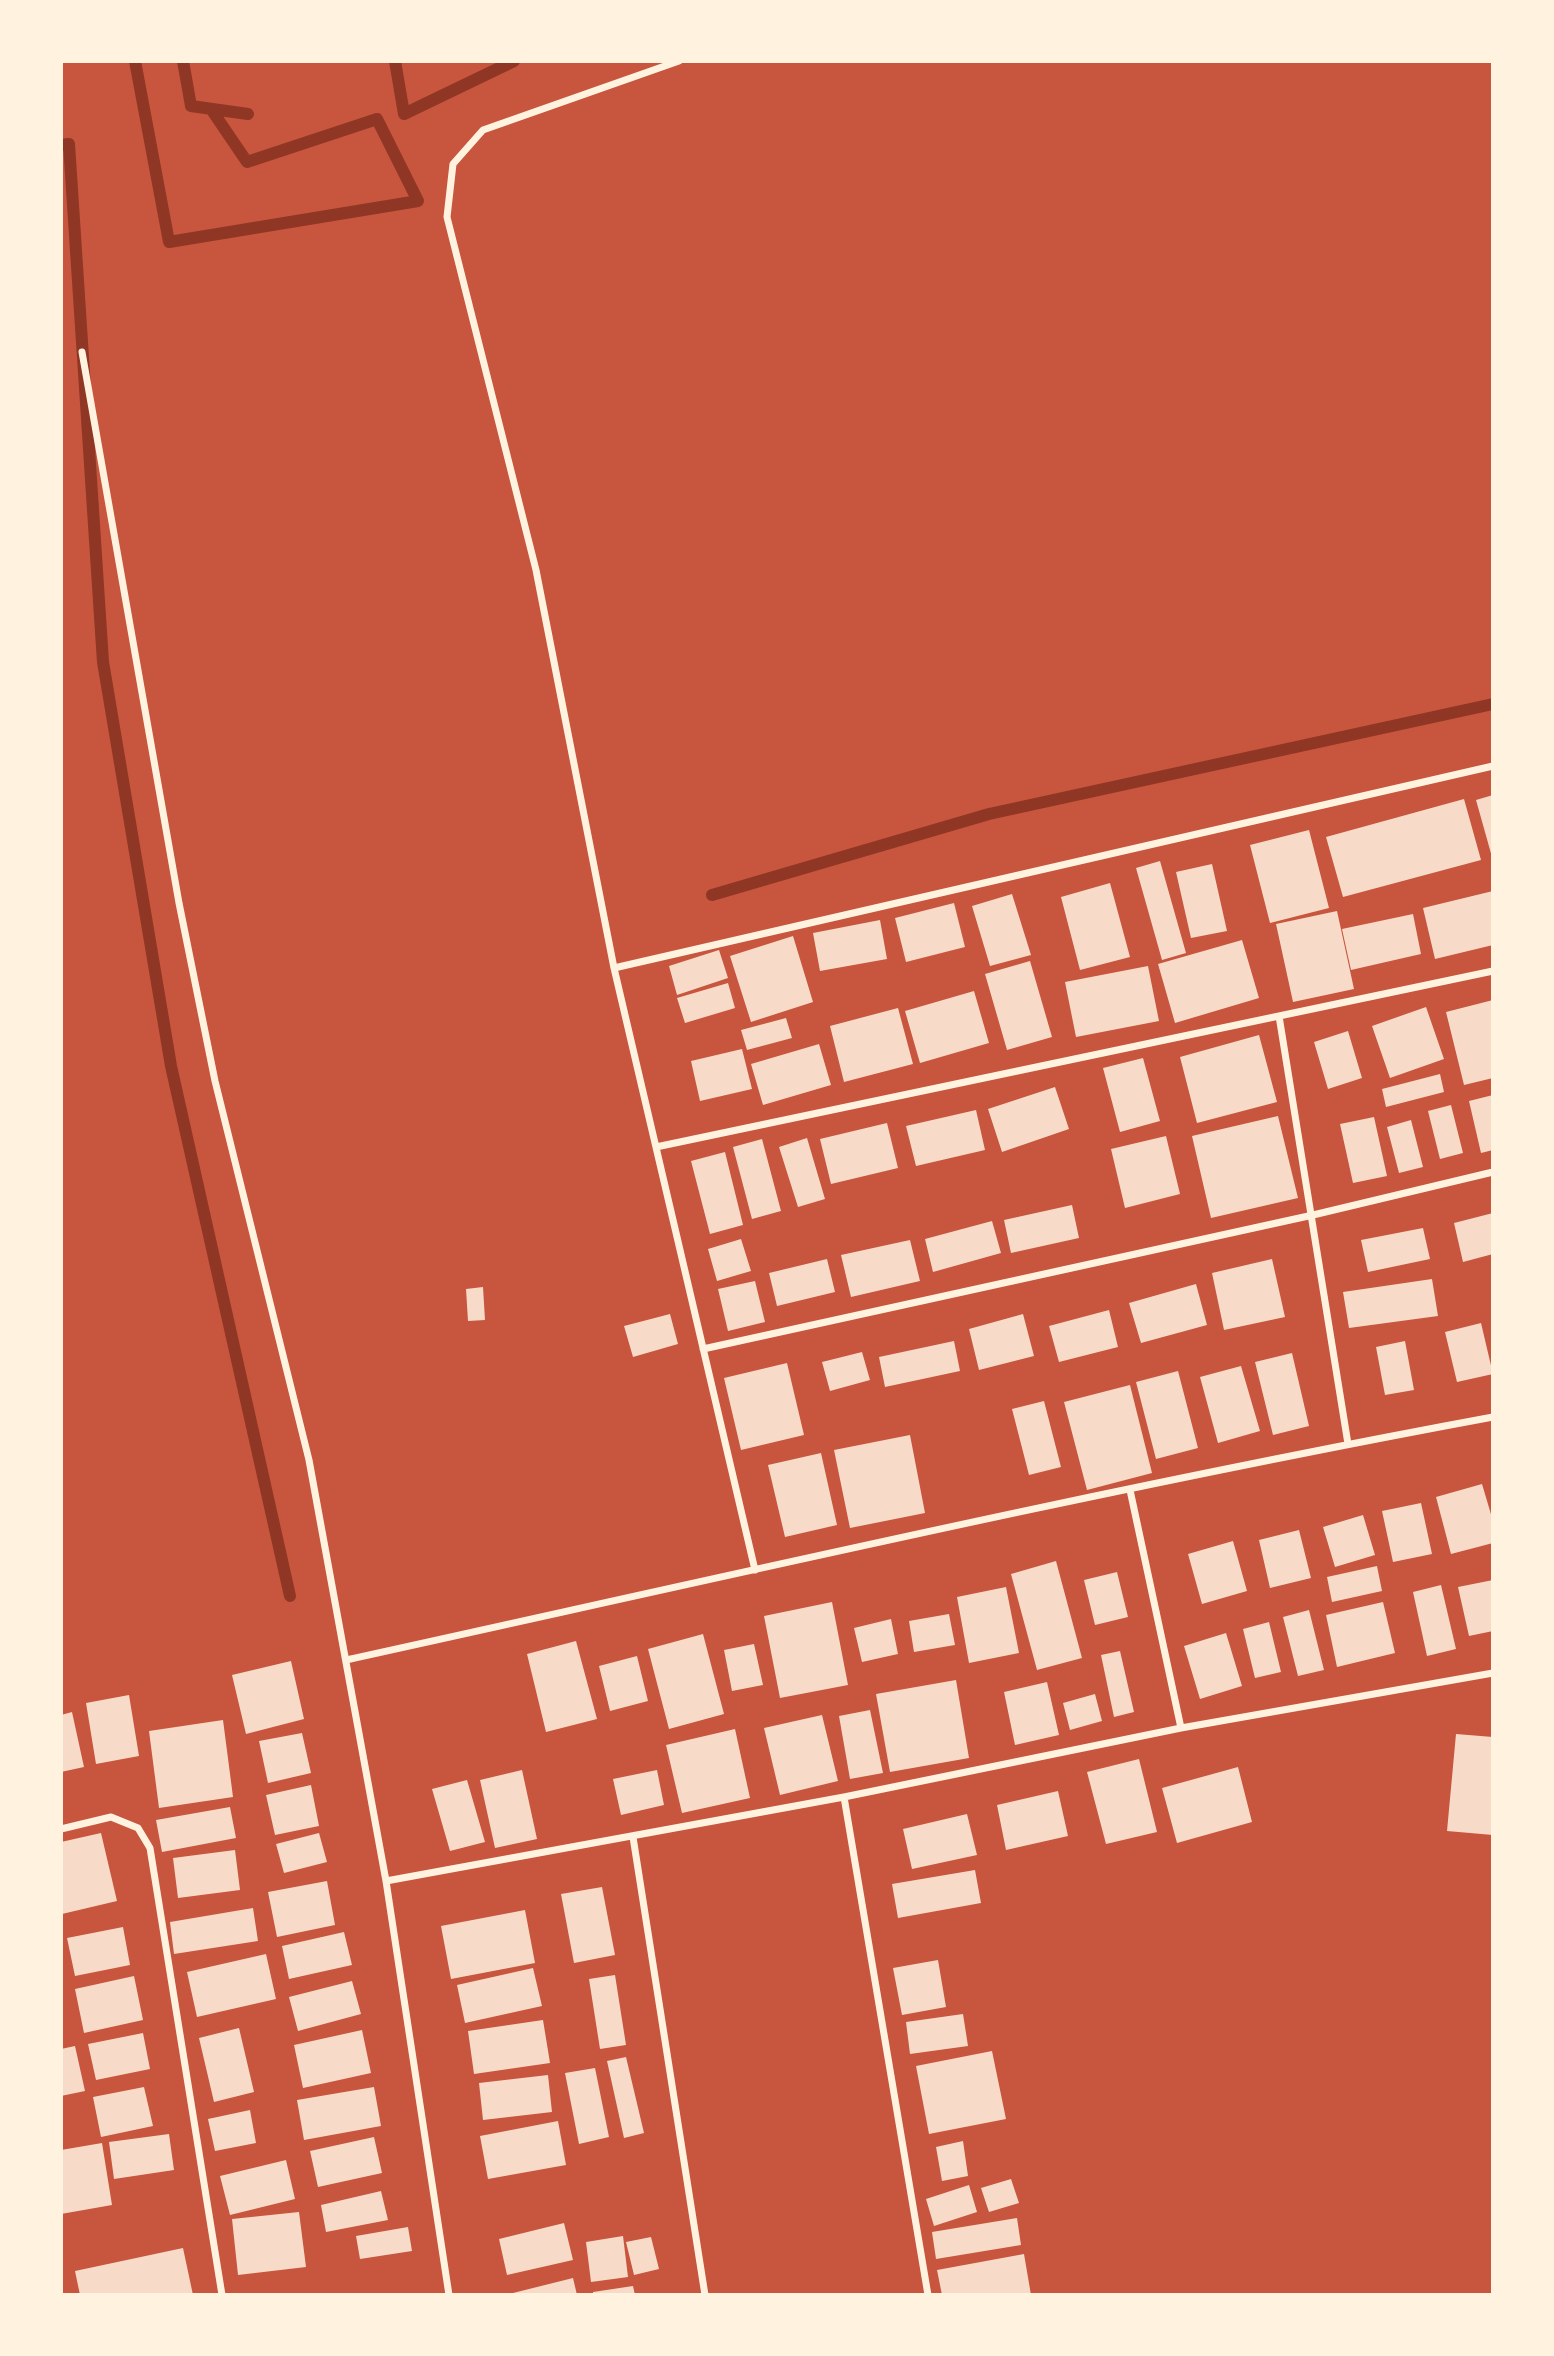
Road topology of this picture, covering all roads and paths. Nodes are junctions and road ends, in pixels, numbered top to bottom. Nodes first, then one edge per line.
1 (679, 61) edge
2 (82, 352) dead end
3 (1493, 766) edge
4 (614, 968) junction
5 (1493, 971) edge
6 (1279, 1016) junction
7 (656, 1147) junction
8 (1493, 1172) edge
9 (1312, 1215) junction
10 (703, 1349) junction
11 (1493, 1417) edge
12 (1348, 1444) junction
13 (1130, 1490) junction
14 (755, 1570) junction
15 (346, 1660) junction
16 (1493, 1673) edge
17 (1181, 1728) junction
18 (844, 1797) junction
19 (61, 1829) edge
20 (633, 1837) junction
21 (386, 1881) junction
22 (222, 2295) edge
23 (449, 2295) edge
24 (705, 2295) edge
25 (928, 2295) edge

1 - 4 street
2 - 15 street
3 - 4 street
4 - 7 street
5 - 6 street
6 - 7 street
6 - 9 street
7 - 10 street
8 - 9 street
9 - 10 street
9 - 12 street
10 - 14 street
11 - 12 street
12 - 13 street
13 - 14 street
13 - 17 street
14 - 15 street
15 - 21 street
16 - 17 street
17 - 18 street
18 - 20 street
18 - 25 street
19 - 22 street
20 - 21 street
20 - 24 street
21 - 23 street

